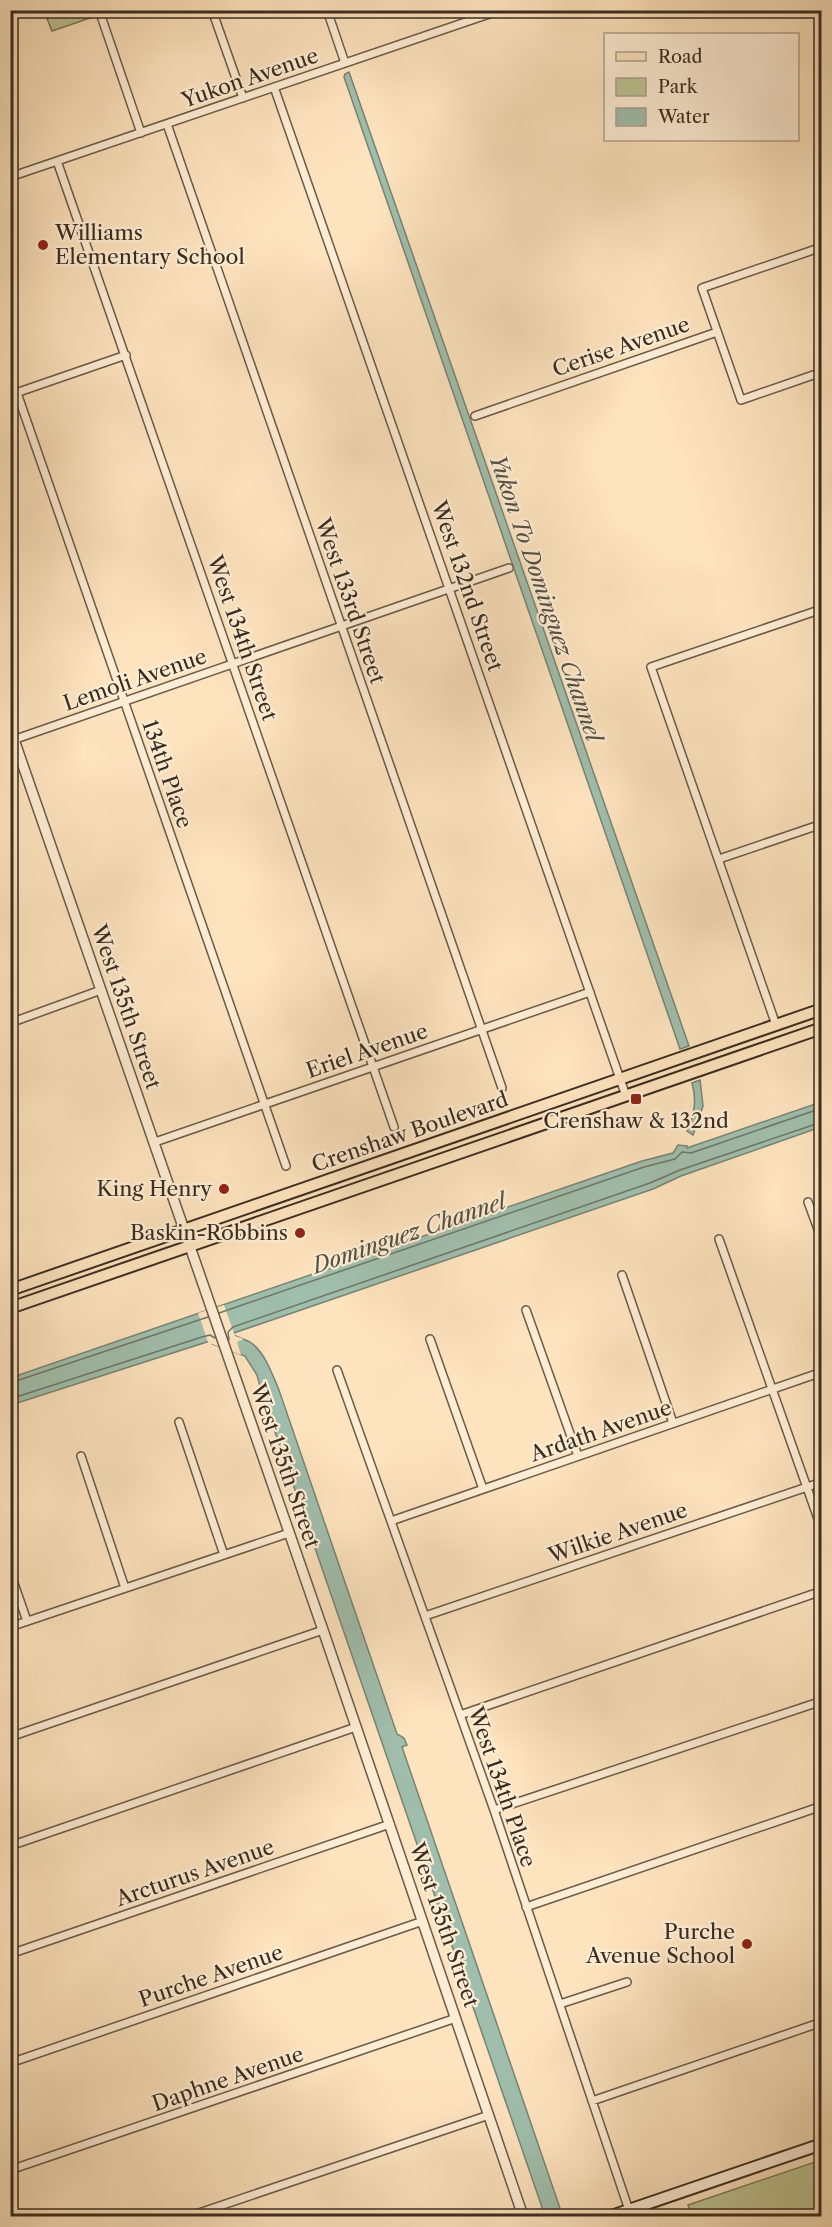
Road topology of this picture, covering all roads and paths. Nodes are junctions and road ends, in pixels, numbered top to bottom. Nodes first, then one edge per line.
1 (99, 10) edge
2 (212, 10) edge
3 (327, 10) edge
4 (501, 10) edge
5 (345, 63) junction
6 (274, 87) junction
7 (243, 98) junction
8 (166, 124) junction
9 (141, 133) junction
10 (57, 161) junction
11 (10, 177) edge
12 (822, 247) edge
13 (717, 332) junction
14 (126, 355) junction
15 (822, 372) edge
16 (14, 394) edge
17 (475, 416) dead end
18 (509, 568) dead end
19 (451, 588) junction
20 (822, 609) edge
21 (342, 626) junction
22 (234, 663) junction
23 (125, 702) junction
24 (10, 728) edge
25 (12, 740) edge
26 (822, 824) edge
27 (719, 859) junction
28 (101, 990) junction
29 (590, 992) junction
30 (822, 1009) edge
31 (10, 1023) edge
32 (776, 1025) junction
33 (822, 1028) edge
34 (481, 1030) junction
35 (782, 1042) junction
36 (374, 1066) junction
37 (621, 1080) junction
38 (502, 1088) dead end
39 (627, 1096) junction
40 (264, 1104) junction
41 (394, 1127) dead end
42 (155, 1142) junction
43 (286, 1166) dead end
44 (808, 1202) dead end
45 (184, 1229) junction
46 (719, 1239) dead end
47 (822, 1240) edge
48 (190, 1245) junction
49 (55, 1274) junction
50 (622, 1275) dead end
51 (10, 1290) edge
52 (61, 1290) junction
53 (10, 1308) edge
54 (526, 1310) dead end
55 (430, 1339) dead end
56 (338, 1370) dead end
57 (822, 1372) edge
58 (772, 1389) junction
59 (179, 1422) dead end
60 (673, 1424) junction
61 (81, 1456) dead end
62 (578, 1456) junction
63 (822, 1482) edge
64 (806, 1487) junction
65 (483, 1489) junction
66 (392, 1521) junction
67 (822, 1530) edge
68 (289, 1533) junction
69 (224, 1555) junction
70 (10, 1572) edge
71 (125, 1588) junction
72 (822, 1591) edge
73 (425, 1616) junction
74 (27, 1621) junction
75 (10, 1627) edge
76 (323, 1630) junction
77 (822, 1701) edge
78 (460, 1715) junction
79 (356, 1727) junction
80 (10, 1737) edge
81 (822, 1806) edge
82 (494, 1810) junction
83 (390, 1824) junction
84 (10, 1846) edge
85 (526, 1908) junction
86 (423, 1921) junction
87 (10, 1954) edge
88 (627, 1982) dead end
89 (560, 2004) junction
90 (456, 2018) junction
91 (822, 2022) edge
92 (10, 2063) edge
93 (592, 2101) junction
94 (489, 2115) junction
95 (822, 2144) edge
96 (10, 2170) edge
97 (630, 2213) edge
98 (190, 2217) edge
99 (523, 2217) edge
100 (612, 2217) edge

1 - 9 street
2 - 7 street
3 - 5 street
4 - 5 street, Yukon Avenue
5 - 6 street, Yukon Avenue
6 - 7 street, Yukon Avenue
6 - 19 street, West 132nd Street
7 - 8 street, Yukon Avenue
8 - 9 street, Yukon Avenue
8 - 21 street, West 133rd Street
9 - 10 street, Yukon Avenue
10 - 11 street, Yukon Avenue
10 - 14 street, West 134th Street
12 - 13 street, Cerise Avenue
13 - 15 street
13 - 17 street, Cerise Avenue
14 - 16 street
14 - 22 street, West 134th Street
16 - 23 street, 134th Place
18 - 19 street, Lemoli Avenue
19 - 21 street, Lemoli Avenue
19 - 29 street, West 132nd Street
20 - 27 street
21 - 22 street, Lemoli Avenue
21 - 34 street, West 133rd Street
22 - 23 street, Lemoli Avenue
22 - 36 street, West 134th Street
23 - 25 street, Lemoli Avenue
23 - 40 street, 134th Place
24 - 25 street, West 135th Street
25 - 28 street, West 135th Street
26 - 27 street
27 - 32 street
28 - 31 street
28 - 42 street, West 135th Street
29 - 34 street, Eriel Avenue
29 - 37 street, West 132nd Street
30 - 32 main road, Crenshaw Boulevard
32 - 35 main road
32 - 37 main road, Crenshaw Boulevard
33 - 35 main road, Crenshaw Boulevard
34 - 36 street, Eriel Avenue
34 - 38 street, West 133rd Street
35 - 39 main road, Crenshaw Boulevard
36 - 40 street, Eriel Avenue
36 - 41 street, West 134th Street
37 - 39 street, West 132nd Street
37 - 45 main road, Crenshaw Boulevard
39 - 48 main road, Crenshaw Boulevard
40 - 42 street, Eriel Avenue
40 - 43 street, 134th Place
42 - 45 street, West 135th Street
44 - 47 street
45 - 48 street, West 135th Street
45 - 49 main road, Crenshaw Boulevard
46 - 58 street
48 - 52 main road, Crenshaw Boulevard
48 - 68 street, West 135th Street
49 - 51 main road, Crenshaw Boulevard
49 - 52 main road
50 - 60 street
52 - 53 main road, Crenshaw Boulevard
54 - 62 street
55 - 65 street
56 - 66 street, West 134th Place
57 - 58 street, Ardath Avenue
58 - 60 street, Ardath Avenue
58 - 64 street
59 - 69 street
60 - 62 street, Ardath Avenue
61 - 71 street
62 - 65 street, Ardath Avenue
63 - 64 street, Wilkie Avenue
64 - 67 street
64 - 73 street, Wilkie Avenue
65 - 66 street, Ardath Avenue
66 - 73 street, West 134th Place
68 - 69 street
68 - 76 street, West 135th Street
69 - 71 street
70 - 74 street
71 - 74 street
72 - 78 street
73 - 78 street, West 134th Place
74 - 75 street
76 - 79 street, West 135th Street
76 - 80 street
77 - 82 street
78 - 82 street, West 134th Place
79 - 83 street, West 135th Street
79 - 84 street
81 - 85 street
82 - 85 street, West 134th Place
83 - 86 street, West 135th Street
83 - 87 street, Arcturus Avenue
85 - 89 street, West 134th Place
86 - 90 street, West 135th Street
86 - 92 street, Purche Avenue
88 - 89 street
89 - 93 street, West 134th Place
90 - 94 street, West 135th Street
90 - 96 street, Daphne Avenue
91 - 93 street
93 - 97 street, West 134th Place
94 - 98 street
94 - 99 street, West 135th Street
95 - 97 main road
97 - 100 main road

